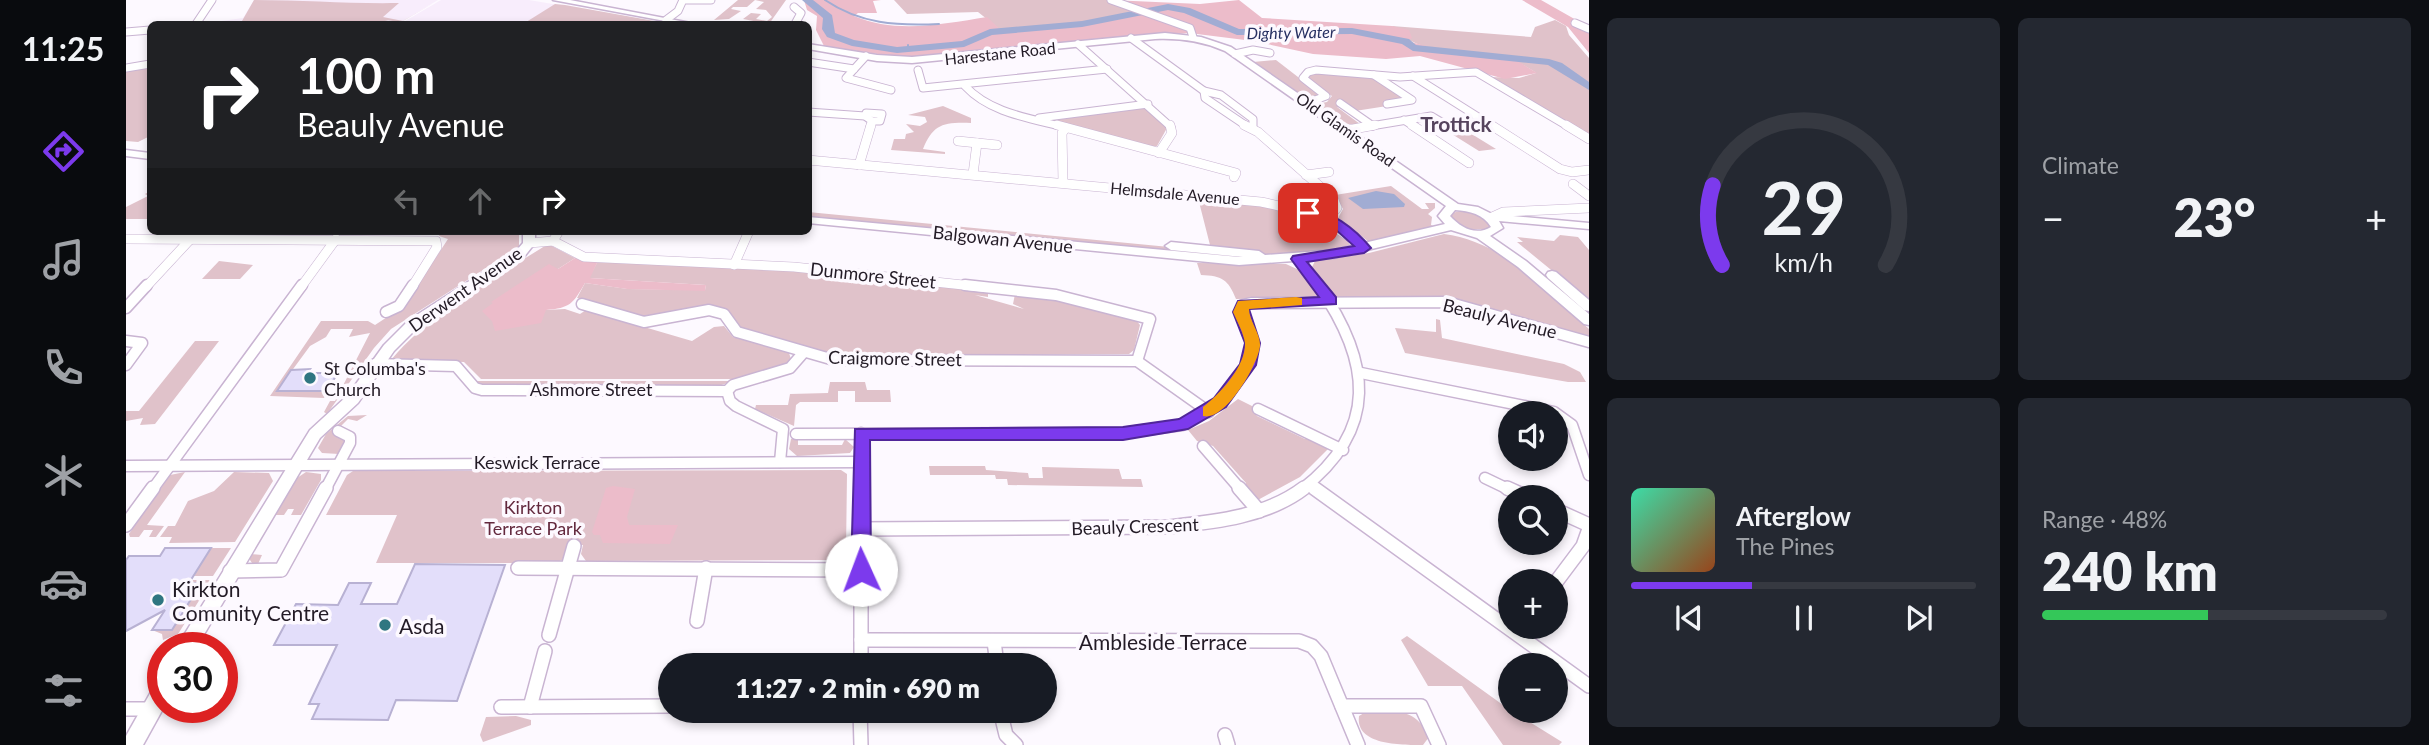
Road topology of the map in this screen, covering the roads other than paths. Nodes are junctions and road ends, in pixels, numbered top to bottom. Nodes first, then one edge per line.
1 (212, 0) edge
2 (557, 0) edge
3 (683, 0) edge
4 (711, 0) edge
5 (1111, 0) edge
6 (793, 7) dead end
7 (666, 20) junction
8 (198, 21) edge
9 (672, 21) edge
10 (797, 21) edge
11 (147, 30) edge
12 (126, 33) edge
13 (1193, 37) junction
14 (1131, 38) junction
15 (1078, 44) junction
16 (812, 47) edge
17 (1270, 53) dead end
18 (1236, 54) junction
19 (866, 56) junction
20 (812, 63) edge
21 (1183, 63) dead end
22 (147, 64) edge
23 (1169, 66) junction
24 (126, 68) edge
25 (855, 69) junction
26 (1107, 69) junction
27 (918, 70) dead end
28 (1370, 72) junction
29 (1413, 76) junction
30 (965, 86) junction
31 (891, 90) dead end
32 (1307, 103) junction
33 (1340, 103) dead end
34 (1148, 104) junction
35 (1387, 104) dead end
36 (812, 112) edge
37 (1034, 119) junction
38 (1404, 120) junction
39 (1373, 126) junction
40 (1448, 127) dead end
41 (1066, 128) junction
42 (1348, 130) junction
43 (1589, 139) edge
44 (958, 141) dead end
45 (977, 143) junction
46 (126, 145) edge
47 (997, 145) dead end
48 (147, 148) edge
49 (126, 153) edge
50 (1159, 153) junction
51 (147, 156) edge
52 (812, 160) edge
53 (1469, 163) dead end
54 (859, 165) junction
55 (1589, 170) edge
56 (1329, 172) dead end
57 (973, 174) junction
58 (1306, 175) junction
59 (1234, 177) dead end
60 (1063, 182) junction
61 (1573, 184) dead end
62 (1589, 196) edge
63 (1455, 207) junction
64 (1589, 208) edge
65 (812, 211) edge
66 (1491, 217) junction
67 (1327, 219) junction
68 (812, 220) edge
69 (1452, 226) junction
70 (1589, 226) edge
71 (1495, 232) junction
72 (195, 235) edge
73 (557, 235) edge
74 (747, 235) edge
75 (1480, 235) junction
76 (529, 237) edge
77 (126, 239) edge
78 (336, 239) junction
79 (553, 241) junction
80 (1364, 248) junction
81 (1195, 253) junction
82 (1298, 259) junction
83 (734, 265) junction
84 (1330, 301) junction
85 (582, 304) dead end
86 (1589, 307) edge
87 (126, 308) edge
88 (386, 312) dead end
89 (1589, 321) edge
90 (1585, 339) edge
91 (126, 341) edge
92 (804, 352) junction
93 (1137, 361) junction
94 (126, 365) edge
95 (376, 365) junction
96 (1362, 373) junction
97 (727, 391) junction
98 (1258, 410) dead end
99 (1209, 412) junction
100 (338, 431) dead end
101 (796, 433) dead end
102 (861, 433) junction
103 (1203, 446) dead end
104 (1343, 450) junction
105 (780, 462) junction
106 (861, 462) junction
107 (171, 463) junction
108 (294, 464) junction
109 (339, 464) junction
110 (126, 466) edge
111 (1589, 475) edge
112 (1485, 478) dead end
113 (1309, 484) junction
114 (1500, 485) edge
115 (1259, 510) junction
116 (1568, 516) edge
117 (126, 525) edge
118 (1589, 527) edge
119 (860, 529) junction
120 (574, 546) dead end
121 (518, 568) dead end
122 (568, 568) junction
123 (706, 568) junction
124 (1566, 569) edge
125 (861, 570) junction
126 (230, 571) junction
127 (1498, 617) edge
128 (697, 621) dead end
129 (194, 632) edge
130 (549, 635) dead end
131 (1528, 639) edge
132 (861, 640) junction
133 (994, 641) junction
134 (545, 651) dead end
135 (861, 653) edge
136 (996, 653) edge
137 (1589, 686) edge
138 (658, 706) edge
139 (1342, 706) junction
140 (501, 707) dead end
141 (530, 707) junction
142 (126, 709) edge
143 (147, 709) edge
144 (147, 719) edge
145 (860, 723) edge
146 (1003, 723) edge
147 (132, 745) edge
148 (860, 745) edge
149 (1016, 745) edge
150 (1358, 745) edge
151 (1439, 745) edge

1 - 8 street
2 - 7 street
3 - 4 street
3 - 7 street
5 - 13 street
6 - 10 street
7 - 9 street
11 - 12 street
13 - 14 street, Harestane Road
13 - 18 street, Old Glamis Road
14 - 15 street, Harestane Road
14 - 23 street
15 - 19 street, Harestane Road
15 - 26 street
16 - 19 street, Harestane Road
17 - 18 street, Old Glamis Road
18 - 32 street, Old Glamis Road
19 - 25 street
20 - 25 street
21 - 23 street
22 - 24 street
23 - 58 street
25 - 31 street
26 - 30 street
26 - 34 street
27 - 30 street
28 - 29 street
28 - 32 street
28 - 35 street
29 - 43 street
29 - 55 street
30 - 37 street
32 - 42 street, Old Glamis Road
33 - 39 street
34 - 37 street
34 - 50 street
36 - 54 street
37 - 41 street
38 - 39 street
38 - 40 street
38 - 53 street
39 - 42 street
41 - 50 street
41 - 60 street
42 - 63 street, Old Glamis Road
44 - 45 street
45 - 47 street
45 - 57 street
46 - 48 street
49 - 51 street
50 - 59 street
52 - 54 street, Helmsdale Avenue
54 - 57 street, Helmsdale Avenue
56 - 58 street
57 - 60 street, Helmsdale Avenue
58 - 67 street
60 - 67 street, Helmsdale Avenue
61 - 62 street
63 - 66 street, Old Glamis Road
63 - 69 street
64 - 66 street
65 - 81 street, Balgowan Avenue
66 - 70 street, Old Glamis Road
66 - 71 street
67 - 80 street, Helmsdale Avenue
68 - 81 street, Balgowan Avenue
69 - 75 street
69 - 80 street, Balgowan Avenue
71 - 75 street
71 - 86 street
72 - 77 street
72 - 78 street
72 - 87 street
73 - 79 street
74 - 83 street
75 - 89 street
76 - 79 street, Derwent Avenue
76 - 95 street, Derwent Avenue
78 - 88 street
78 - 107 street
79 - 83 street, Dunmore Street
80 - 82 street, Balgowan Avenue
81 - 82 street, Balgowan Avenue
82 - 84 street, Beauly Crescent
83 - 93 street, Dunmore Street
84 - 90 street, Beauly Avenue
84 - 96 street, Beauly Crescent
84 - 99 street, Beauly Avenue
85 - 92 street, Craigmore Street
91 - 94 street
92 - 93 street, Craigmore Street
92 - 97 street, Ashmore Street
93 - 99 street
95 - 97 street, Ashmore Street
95 - 108 street, Derwent Avenue
96 - 104 street, Beauly Crescent
96 - 111 street
97 - 105 street
98 - 104 street
99 - 102 street, Beauly Avenue
100 - 109 street
101 - 102 street, Beauly Avenue
102 - 106 street
103 - 115 street
104 - 113 street, Beauly Crescent
105 - 106 street, Keswick Terrace
105 - 109 street, Keswick Terrace
106 - 119 street
107 - 108 street, Keswick Terrace
107 - 110 street, Keswick Terrace
107 - 117 street
108 - 109 street, Keswick Terrace
108 - 126 street, Derwent Avenue
109 - 126 street
112 - 114 street
113 - 115 street, Beauly Crescent
113 - 127 street
115 - 119 street, Beauly Crescent
116 - 118 street
118 - 124 street
119 - 125 street
120 - 122 street
121 - 122 street
122 - 123 street
122 - 130 street
123 - 125 street
123 - 128 street
125 - 132 street
126 - 129 street, Derwent Avenue
131 - 137 street
132 - 133 street, Ambleside Terrace
132 - 135 street
133 - 136 street
133 - 139 street, Ambleside Terrace
134 - 141 street
138 - 141 street
139 - 150 street, Ambleside Terrace
139 - 151 street
140 - 141 street
142 - 143 street
144 - 147 street
145 - 148 street
146 - 149 street

